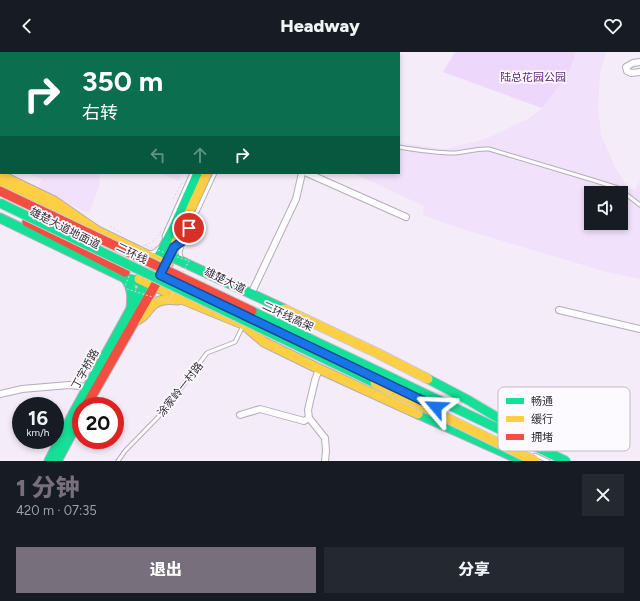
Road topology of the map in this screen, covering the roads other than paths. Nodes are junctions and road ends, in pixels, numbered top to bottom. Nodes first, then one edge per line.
1 (640, 62) edge
2 (640, 72) edge
3 (400, 147) edge
4 (192, 174) edge
5 (198, 174) edge
6 (206, 174) edge
7 (215, 174) edge
8 (302, 174) edge
9 (310, 174) edge
10 (0, 175) edge
11 (0, 184) edge
12 (0, 191) edge
13 (0, 203) edge
14 (640, 205) edge
15 (0, 209) edge
16 (406, 217) dead end
17 (0, 218) edge
18 (178, 229) junction
19 (96, 230) junction
20 (184, 240) junction
21 (168, 242) junction
22 (146, 254) junction
23 (117, 255) dead end
24 (165, 260) junction
25 (185, 261) junction
26 (152, 272) junction
27 (160, 275) junction
28 (125, 278) junction
29 (146, 282) junction
30 (155, 287) junction
31 (251, 294) junction
32 (184, 300) junction
33 (131, 310) junction
34 (559, 310) dead end
35 (135, 321) junction
36 (244, 324) junction
37 (640, 329) edge
38 (319, 370) junction
39 (88, 387) junction
40 (0, 394) edge
41 (91, 397) edge
42 (240, 415) dead end
43 (498, 418) edge
44 (306, 421) junction
45 (498, 426) edge
46 (498, 432) edge
47 (72, 433) edge
48 (498, 442) edge
49 (498, 443) edge
50 (498, 449) edge
51 (502, 451) edge
52 (516, 451) edge
53 (516, 451) edge
54 (538, 451) edge
55 (548, 451) edge
56 (548, 456) edge
57 (533, 459) edge
58 (49, 461) edge
59 (57, 461) edge
60 (118, 461) edge
61 (325, 461) edge
62 (525, 461) edge
63 (568, 461) edge

1 - 2 street
3 - 14 lane
4 - 21 lane
5 - 18 main road
6 - 18 main road
7 - 20 lane
8 - 31 street
9 - 16 street
10 - 19 main road
11 - 19 main road, 雄楚大道
12 - 46 main road, 二环线高架, bridge
13 - 48 main road, 二环线, bridge
15 - 29 main road, 雄楚大道地面道
17 - 28 main road
18 - 21 main road
19 - 22 main road, 雄楚大道
20 - 21 lane
20 - 25 lane
21 - 22 lane
21 - 24 main road
21 - 24 main road
22 - 24 main road, 雄楚大道
23 - 26 lane
24 - 25 main road
24 - 26 main road, 丁字桥路
24 - 27 main road, 丁字桥路
24 - 45 main road, 雄楚大道
25 - 31 main road
26 - 27 lane
26 - 29 main road, 丁字桥路
27 - 30 main road, 丁字桥路
28 - 29 main road
28 - 33 main road
29 - 30 main road, 雄楚大道地面道
29 - 33 main road, 丁字桥路
30 - 32 main road, 雄楚大道地面道
30 - 35 main road, 丁字桥路
31 - 43 main road, bridge
32 - 35 main road
32 - 36 main road, 雄楚大道地面道
33 - 39 main road, 丁字桥路
34 - 37 street
35 - 41 main road, 丁字桥路
36 - 38 main road
36 - 49 main road, 雄楚大道地面道
36 - 60 lane, 涂家岭一村路
38 - 44 street
38 - 50 main road
39 - 40 street
39 - 58 main road, 丁字桥路
42 - 44 street
44 - 61 street
47 - 59 main road
51 - 62 main road
52 - 57 main road, 二环线, bridge
53 - 57 main road, 雄楚大道地面道
54 - 56 main road, 二环线高架, bridge
55 - 63 main road, 雄楚大道
56 - 57 lane
56 - 63 main road, 二环线高架, bridge

